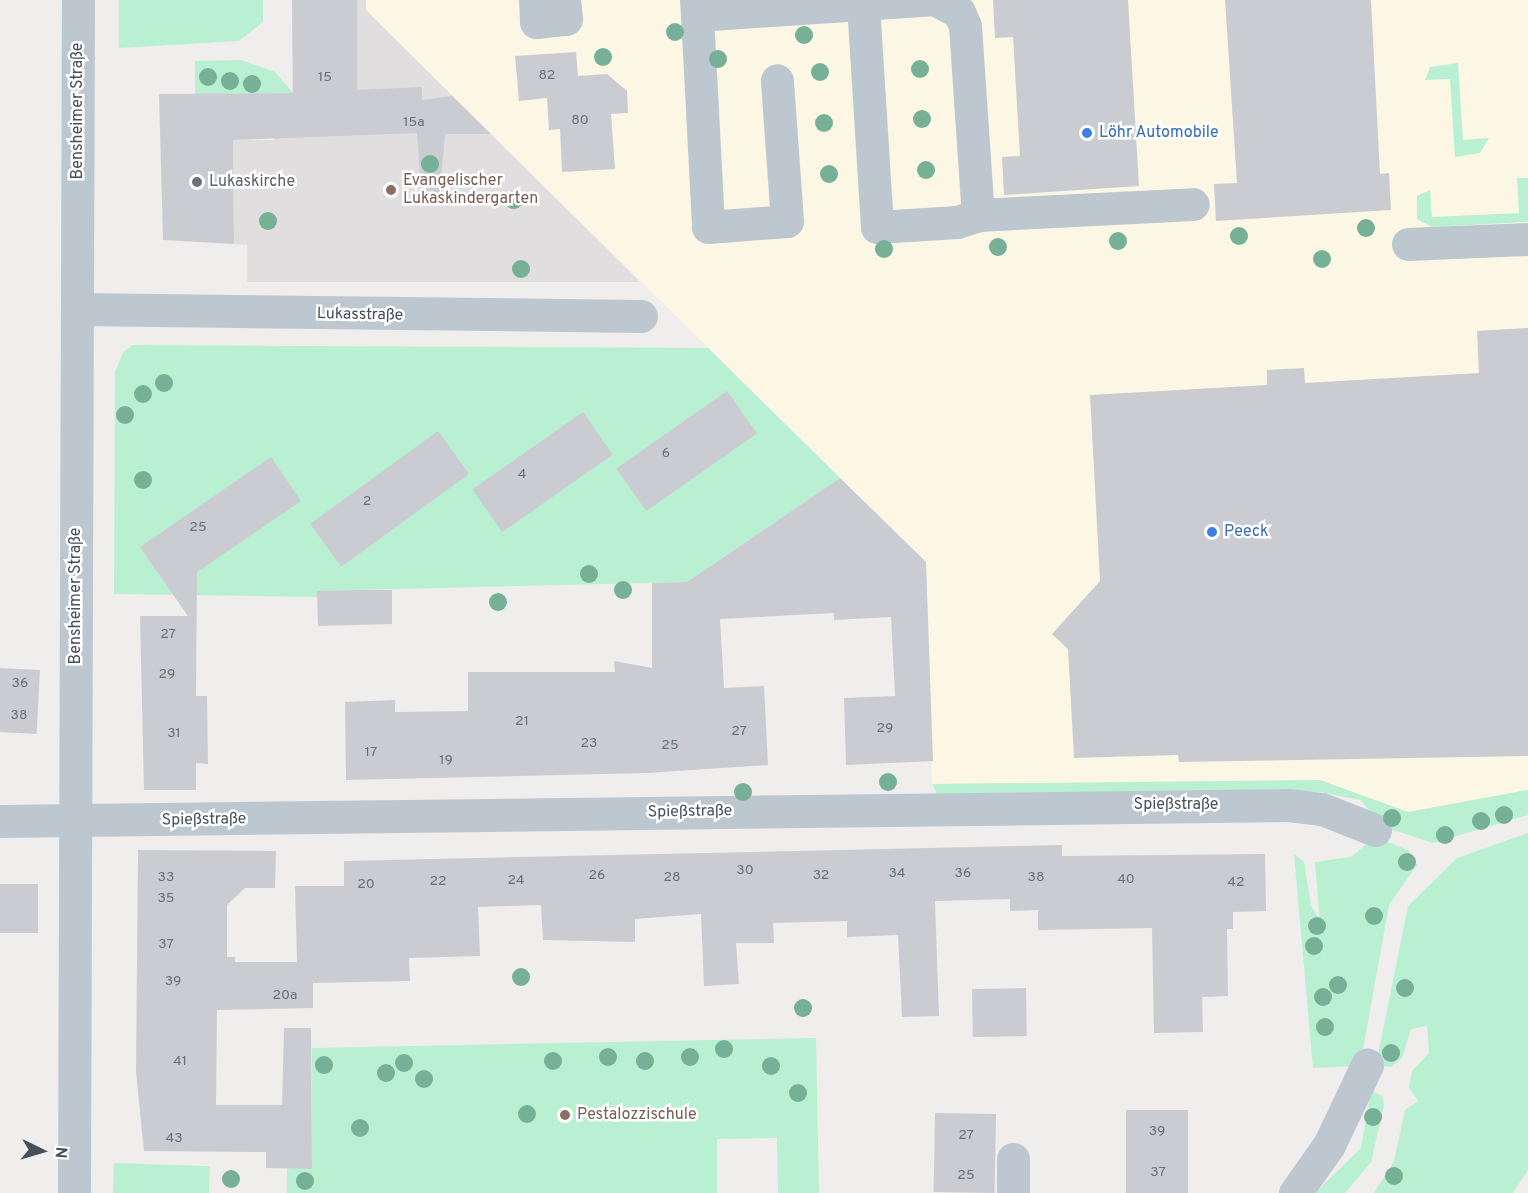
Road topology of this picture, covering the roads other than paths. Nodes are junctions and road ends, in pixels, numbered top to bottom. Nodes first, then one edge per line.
1 (78, 0) edge
2 (535, 0) edge
3 (564, 0) edge
4 (925, 0) edge
5 (936, 0) edge
6 (863, 4) junction
7 (696, 8) edge
8 (777, 80) dead end
9 (1193, 204) dead end
10 (978, 215) junction
11 (1528, 239) edge
12 (1408, 244) dead end
13 (78, 309) junction
14 (641, 316) dead end
15 (0, 821) edge
16 (75, 822) junction
17 (1375, 830) dead end
18 (1367, 1065) dead end
19 (1013, 1159) dead end
20 (74, 1193) edge
21 (1013, 1193) edge
22 (1295, 1193) edge

1 - 13 street, Bensheimer Straße
2 - 3 street
4 - 6 street
5 - 10 street
6 - 7 street
6 - 10 street
7 - 8 street
9 - 10 street
11 - 12 street
13 - 14 street, Lukasstraße
13 - 16 street, Bensheimer Straße
15 - 16 street, Spießstraße
16 - 17 street, Spießstraße
16 - 20 street, Bensheimer Straße
18 - 22 street
19 - 21 street

